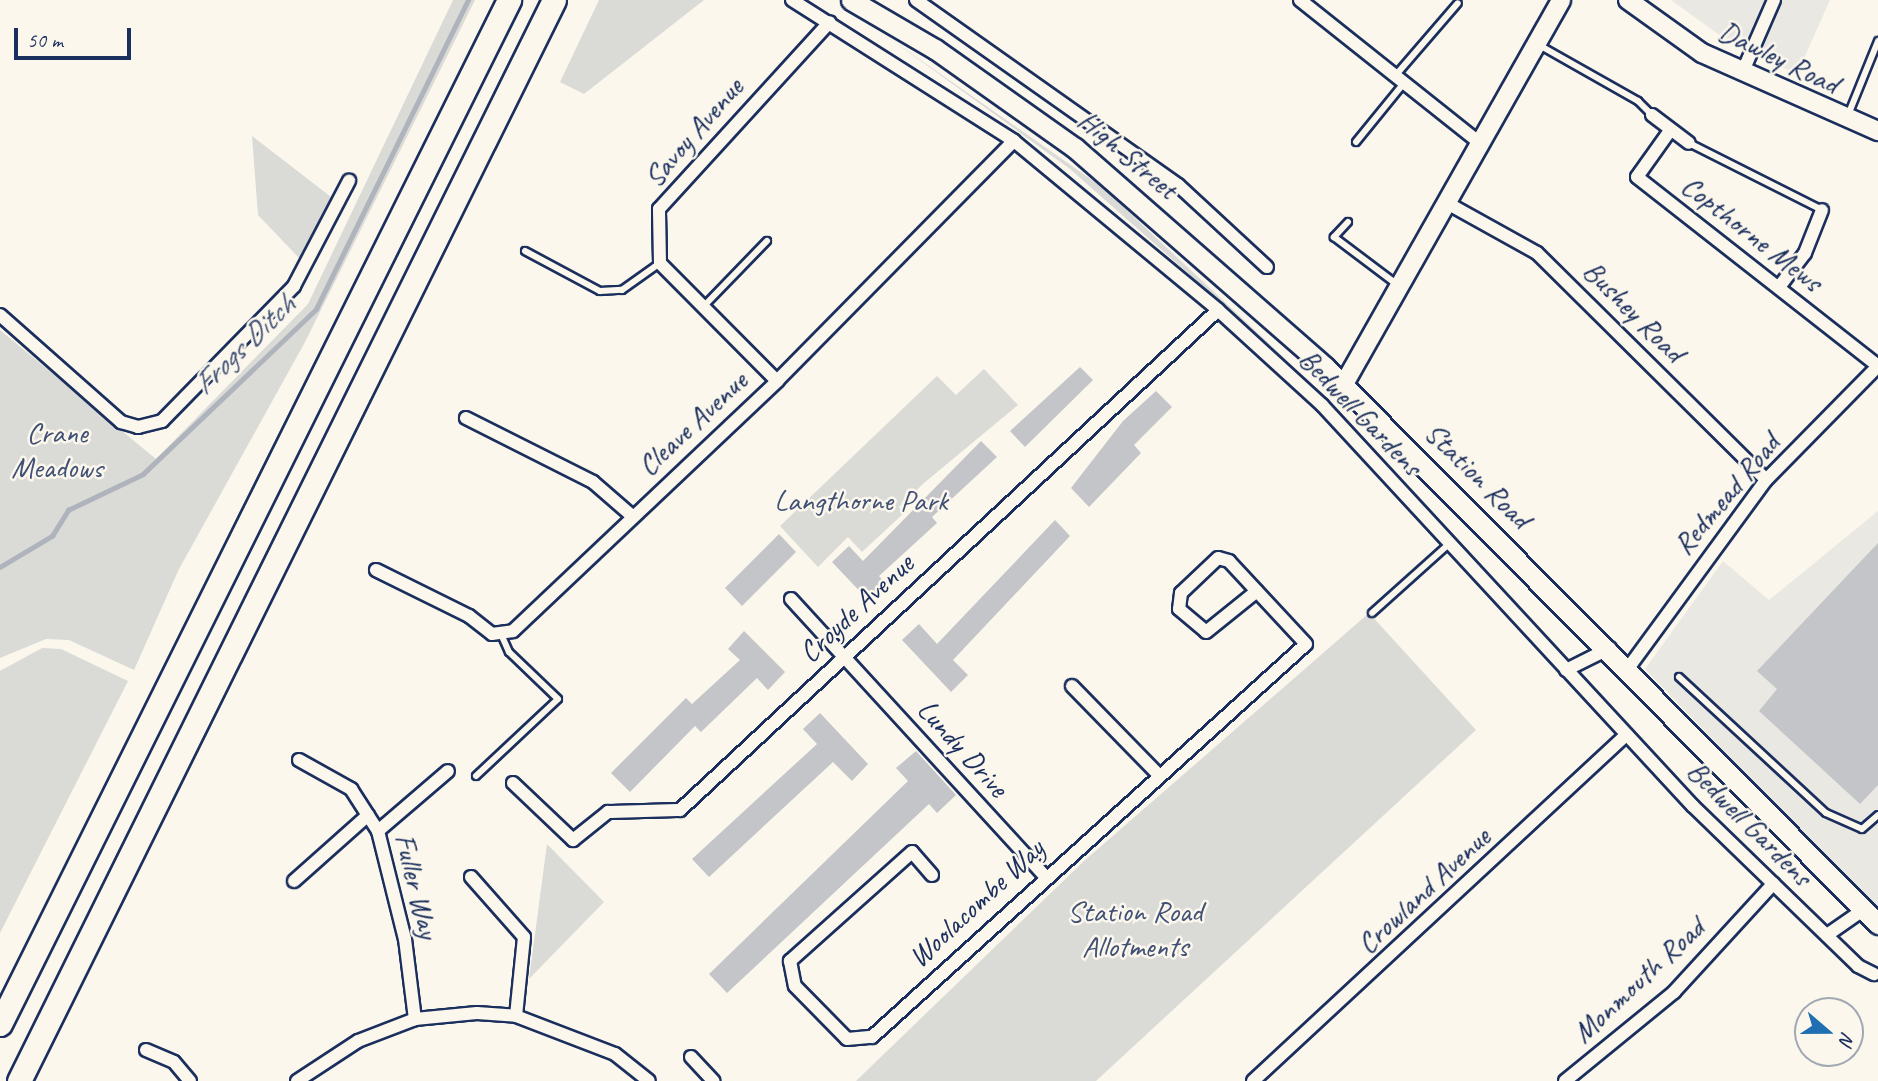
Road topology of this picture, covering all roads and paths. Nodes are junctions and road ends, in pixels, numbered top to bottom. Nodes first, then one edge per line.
1 (509, 0) edge
2 (554, 0) edge
3 (792, 0) edge
4 (851, 0) edge
5 (916, 0) edge
6 (1300, 0) edge
7 (1561, 0) edge
8 (1774, 0) edge
9 (1632, 1) edge
10 (1458, 3) dead end
11 (830, 22) junction
12 (1878, 41) edge
13 (1537, 44) junction
14 (1742, 71) junction
15 (1399, 80) junction
16 (1652, 115) joint
17 (1846, 120) junction
18 (1878, 131) edge
19 (1669, 132) junction
20 (1014, 141) junction
21 (1356, 142) dead end
22 (1480, 143) junction
23 (1689, 143) joint
24 (349, 181) dead end
25 (1447, 203) junction
26 (1822, 210) joint
27 (1348, 222) dead end
28 (767, 241) dead end
29 (525, 251) dead end
30 (660, 263) junction
31 (1266, 267) dead end
32 (1400, 287) junction
33 (1779, 287) junction
34 (701, 309) junction
35 (1218, 310) junction
36 (0, 315) edge
37 (1878, 366) edge
38 (776, 381) junction
39 (1343, 384) junction
40 (466, 418) dead end
41 (1766, 480) junction
42 (631, 515) junction
43 (1450, 543) junction
44 (376, 570) dead end
45 (1256, 591) junction
46 (791, 598) dead end
47 (1372, 613) dead end
48 (502, 636) junction
49 (1610, 648) junction
50 (844, 656) junction
51 (1629, 667) junction
52 (1566, 670) junction
53 (1679, 677) dead end
54 (1072, 687) dead end
55 (1626, 735) junction
56 (299, 760) dead end
57 (448, 771) dead end
58 (1157, 773) junction
59 (477, 776) dead end
60 (513, 783) dead end
61 (368, 815) junction
62 (1878, 815) edge
63 (378, 831) junction
64 (932, 875) dead end
65 (1044, 875) junction
66 (471, 877) dead end
67 (294, 880) dead end
68 (1773, 884) junction
69 (1872, 915) edge
70 (1827, 935) junction
71 (1874, 974) dead end
72 (516, 1016) junction
73 (415, 1019) junction
74 (0, 1024) edge
75 (146, 1050) dead end
76 (691, 1057) dead end
77 (19, 1081) edge
78 (190, 1081) edge
79 (297, 1081) edge
80 (649, 1081) edge
81 (713, 1081) edge
82 (1253, 1081) edge
83 (1565, 1081) edge

1 - 74 highway
2 - 77 highway
3 - 11 street, Bedwell Gardens
4 - 39 main road, High Street
5 - 31 street
6 - 15 street
7 - 13 street
8 - 14 street
9 - 14 street, Dawley Road
10 - 15 lane
11 - 20 street, Bedwell Gardens
11 - 30 street, Savoy Avenue
12 - 17 lane
13 - 16 lane
13 - 22 street
14 - 17 street, Dawley Road
15 - 21 lane
15 - 22 street
16 - 19 street
17 - 18 street, Dawley Road
19 - 23 street
19 - 33 street, Copthorne Mews
20 - 35 street, Bedwell Gardens
20 - 38 street, Cleave Avenue
22 - 25 street
23 - 26 lane
24 - 36 street
25 - 32 street
25 - 41 street, Bushey Road
26 - 33 street
27 - 32 lane
28 - 34 lane
29 - 30 lane
30 - 34 street
32 - 39 street
33 - 37 street, Copthorne Mews
34 - 38 street
35 - 43 street, Bedwell Gardens
35 - 50 street, Croyde Avenue
37 - 41 street, Redmead Road
38 - 42 street, Cleave Avenue
39 - 49 main road, Station Road
40 - 42 street
41 - 51 street, Redmead Road
42 - 48 street, Cleave Avenue
43 - 47 lane
43 - 52 street, Bedwell Gardens
44 - 48 street
45 - 45 street, Woolacombe Way
45 - 58 street, Woolacombe Way
46 - 50 street, Lundy Drive
48 - 59 lane
49 - 51 main road, Station Road
49 - 52 street
50 - 60 street, Croyde Avenue
50 - 65 street, Lundy Drive
51 - 69 main road, Station Road
52 - 55 street, Bedwell Gardens
53 - 62 lane
54 - 58 street
55 - 68 street, Bedwell Gardens
55 - 82 street, Crowland Avenue
56 - 61 street, Fuller Way
57 - 63 street
58 - 65 street, Woolacombe Way
61 - 63 street, Fuller Way
61 - 67 street
63 - 73 street, Fuller Way
64 - 65 street, Woolacombe Way
66 - 72 street
68 - 70 street, Bedwell Gardens
68 - 83 street, Monmouth Road
69 - 70 street
70 - 71 street, Bedwell Gardens
72 - 73 street
72 - 80 street
73 - 79 street
75 - 78 street
76 - 81 street

